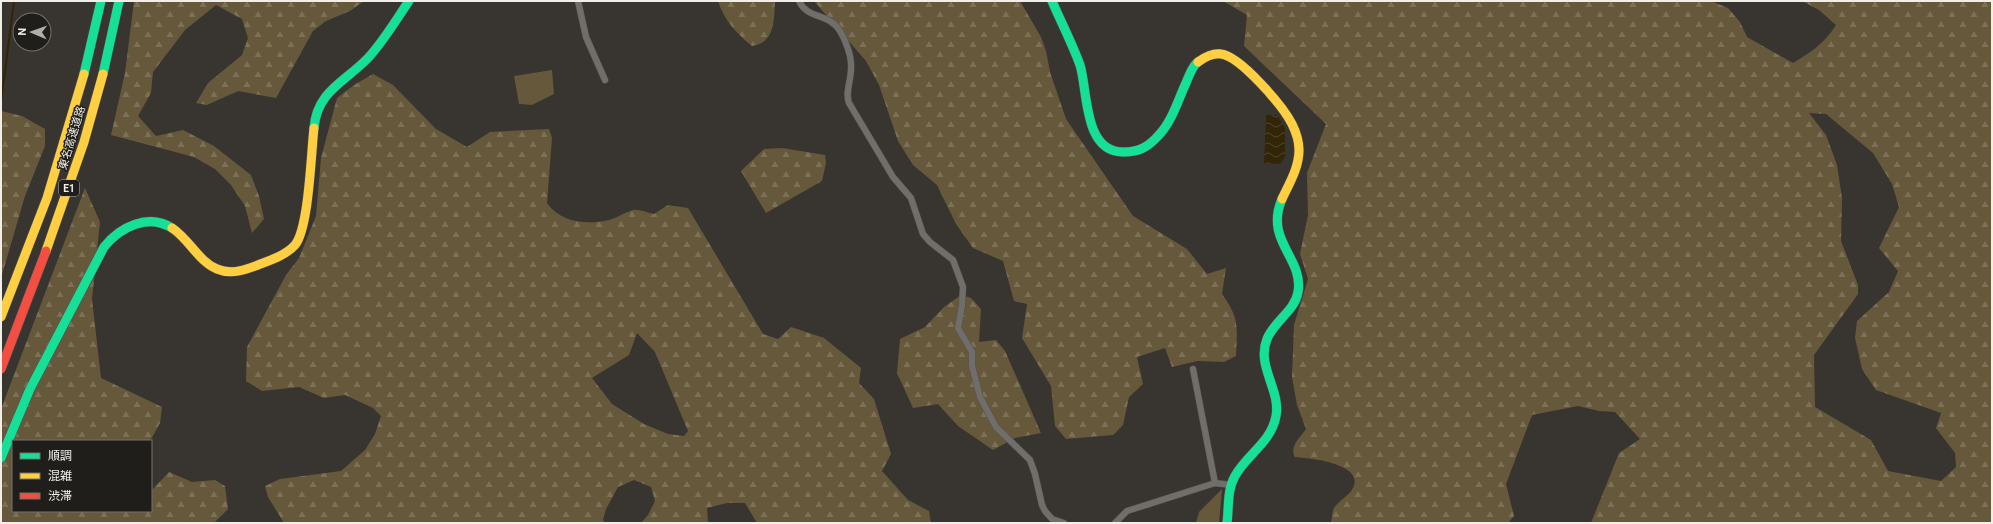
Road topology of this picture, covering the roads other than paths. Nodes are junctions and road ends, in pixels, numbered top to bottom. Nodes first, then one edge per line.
1 (101, 1) edge
2 (119, 1) edge
3 (409, 1) edge
4 (578, 1) edge
5 (799, 1) edge
6 (1052, 1) edge
7 (605, 80) dead end
8 (1, 317) edge
9 (1, 369) edge
10 (1193, 369) dead end
11 (2, 453) edge
12 (1215, 483) junction
13 (1231, 485) junction
14 (1064, 523) edge
15 (1115, 523) edge
16 (1227, 523) edge

1 - 8 main road, 東名高速道路 / E1
2 - 9 main road, 東名高速道路 / E1
3 - 11 main road
4 - 7 street
5 - 14 street
6 - 13 main road
10 - 12 street
12 - 13 street
12 - 15 street
13 - 16 main road

